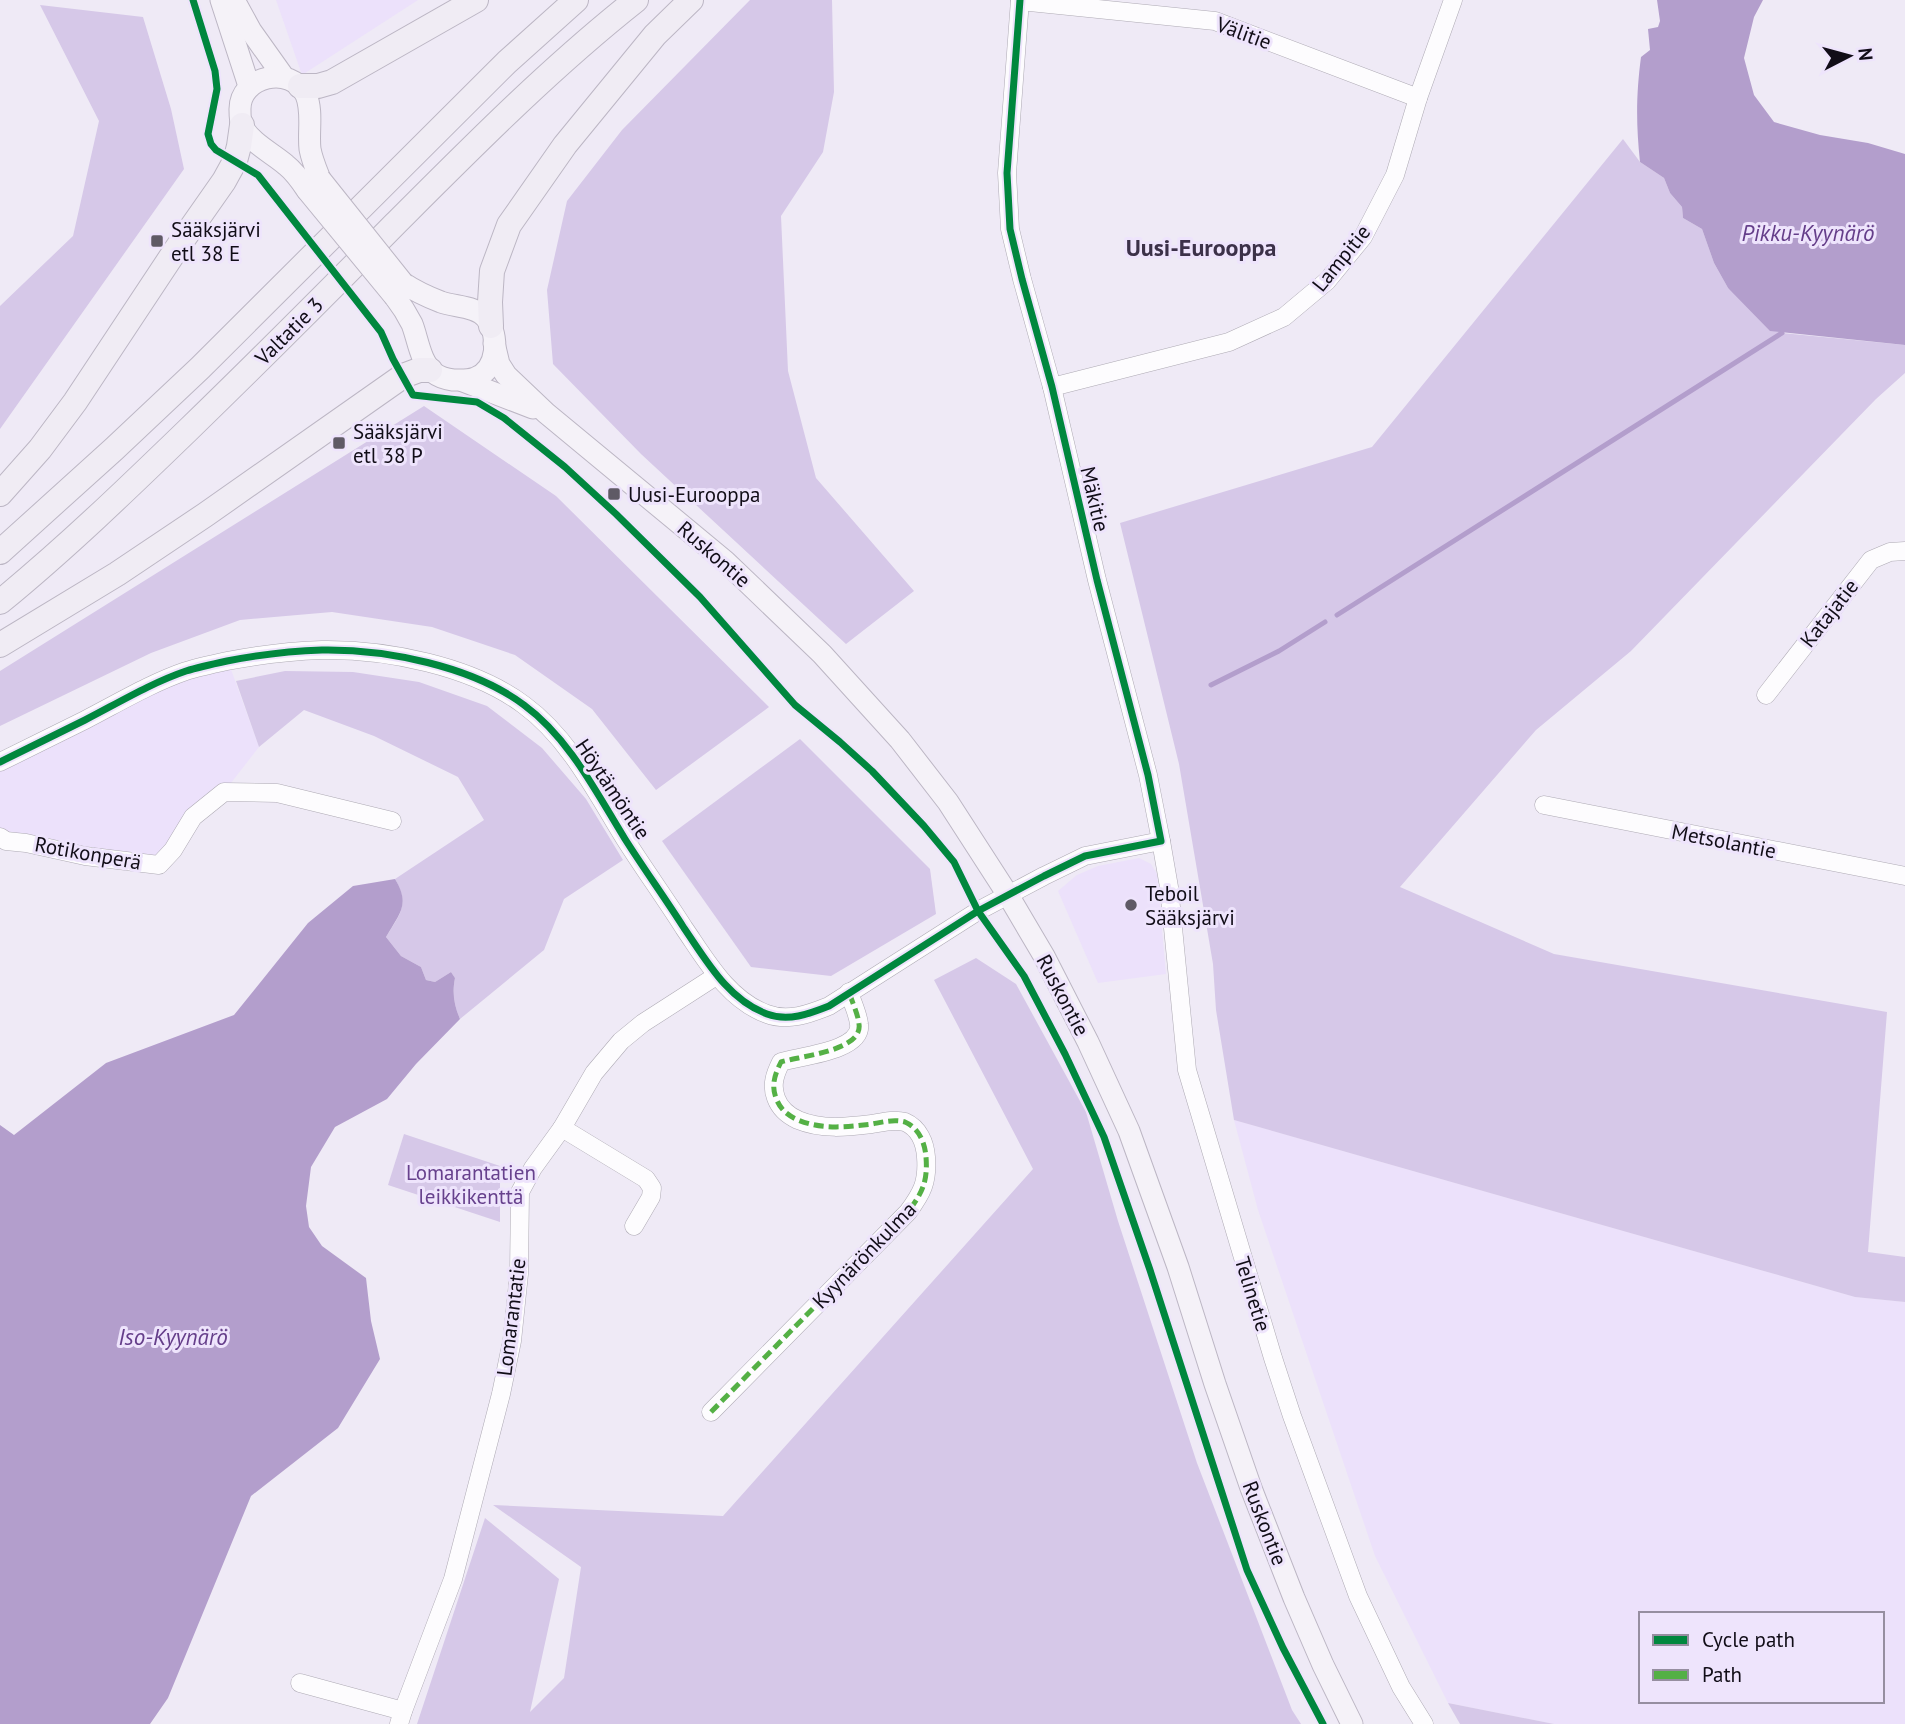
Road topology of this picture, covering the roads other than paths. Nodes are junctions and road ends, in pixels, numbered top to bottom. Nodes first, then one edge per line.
1 (221, 0) edge
2 (234, 0) edge
3 (476, 0) edge
4 (576, 0) edge
5 (636, 0) edge
6 (691, 0) edge
7 (1453, 0) edge
8 (1020, 1) edge
9 (291, 81) junction
10 (249, 86) junction
11 (1418, 98) junction
12 (242, 125) junction
13 (314, 185) junction
14 (399, 290) junction
15 (493, 334) junction
16 (430, 370) junction
17 (463, 381) junction
18 (1052, 387) junction
19 (546, 413) junction
20 (0, 494) edge
21 (1905, 551) edge
22 (0, 552) edge
23 (0, 601) edge
24 (0, 645) edge
25 (1766, 695) dead end
26 (0, 762) edge
27 (1544, 805) dead end
28 (392, 821) dead end
29 (0, 837) edge
30 (1161, 841) junction
31 (1905, 876) edge
32 (1008, 895) junction
33 (716, 976) junction
34 (849, 992) junction
35 (562, 1128) junction
36 (634, 1226) dead end
37 (711, 1412) dead end
38 (300, 1683) dead end
39 (401, 1717) edge
40 (1352, 1724) edge
41 (1424, 1724) edge

1 - 10 main road
2 - 9 main road
3 - 9 highway
4 - 22 highway, Valtatie 3
5 - 23 highway, Valtatie 3
6 - 15 highway
7 - 11 street, Lampitie
8 - 11 street, Välitie
8 - 18 street, Mäkitie
9 - 10 main road
9 - 13 main road
10 - 12 main road
11 - 18 street, Lampitie
12 - 13 main road
12 - 20 highway
13 - 14 main road, bridge
14 - 15 main road
14 - 16 main road
15 - 17 main road
15 - 19 main road, Ruskontie
16 - 17 main road, Ruskontie
16 - 24 highway
17 - 19 main road, Ruskontie
18 - 30 street, Mäkitie
19 - 32 main road, Ruskontie
21 - 25 street, Katajatie
26 - 33 street, Höytämöntie
27 - 31 street, Metsolantie
28 - 29 street, Rotikonperä
30 - 32 street
30 - 41 street, Telinetie
32 - 34 street, Höytämöntie
32 - 40 main road, Ruskontie
33 - 34 street, Höytämöntie
33 - 35 street, Lomarantatie
34 - 37 street, Kyynärönkulma
35 - 36 street
35 - 39 street, Lomarantatie
38 - 39 street

